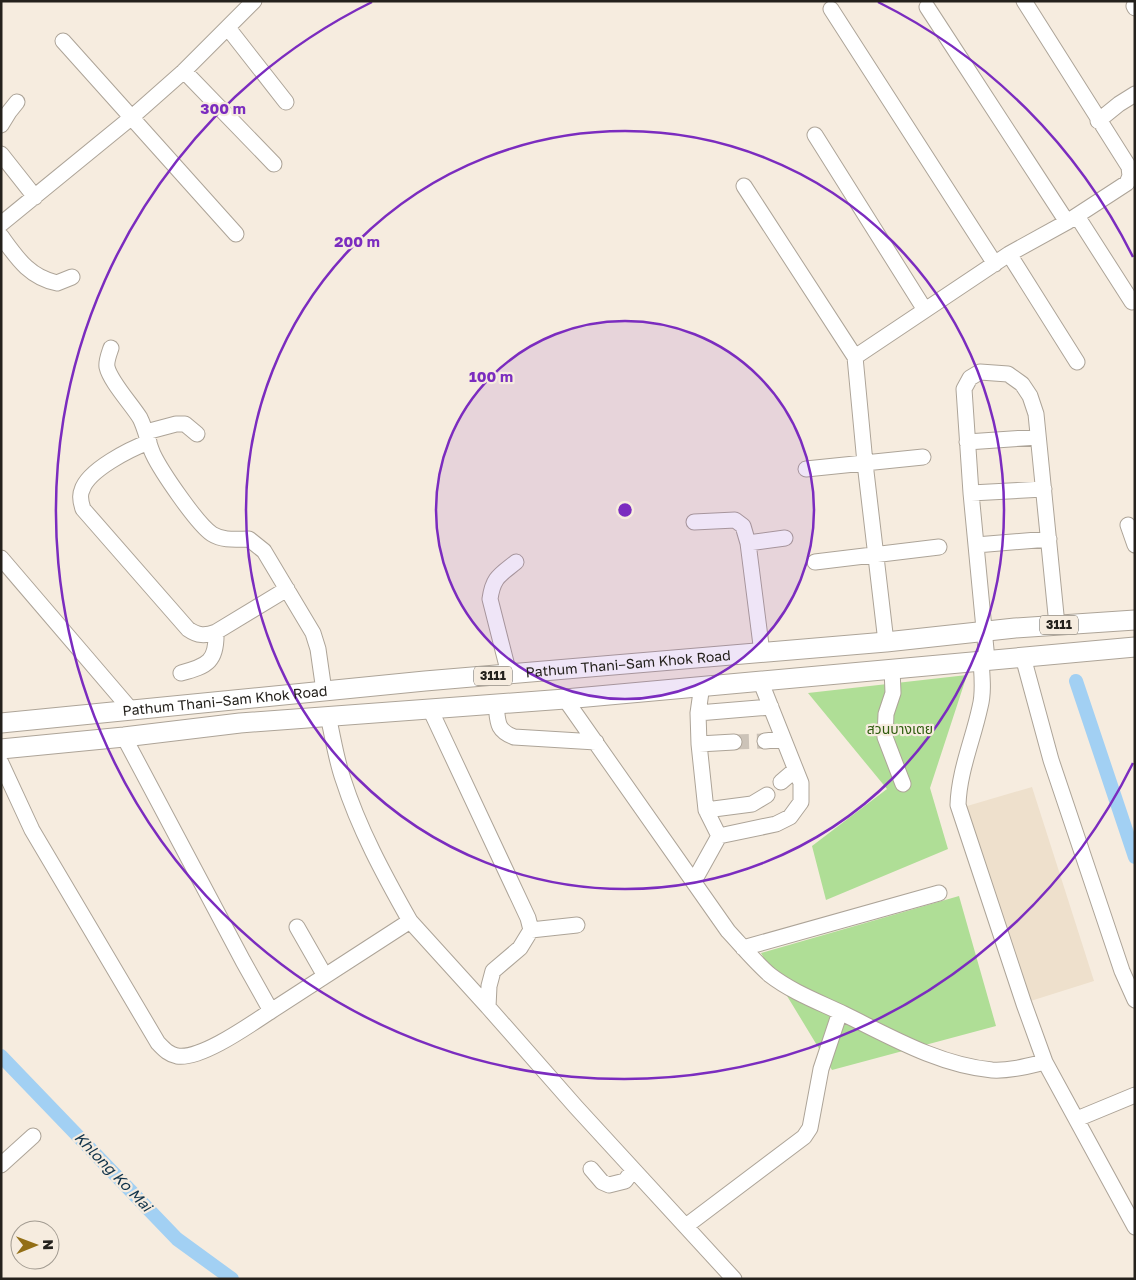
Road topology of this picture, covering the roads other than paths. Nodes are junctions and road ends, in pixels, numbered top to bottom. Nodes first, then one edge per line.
1 (254, 1) edge
2 (1024, 1) edge
3 (927, 7) dead end
4 (831, 9) dead end
5 (228, 28) junction
6 (63, 41) dead end
7 (184, 71) junction
8 (1135, 94) edge
9 (17, 102) dead end
10 (286, 102) dead end
11 (132, 117) junction
12 (1098, 120) junction
13 (1, 125) edge
14 (815, 135) dead end
15 (1, 154) edge
16 (274, 164) dead end
17 (744, 186) dead end
18 (35, 197) junction
19 (1072, 219) junction
20 (1, 224) edge
21 (236, 234) dead end
22 (1, 236) edge
23 (1009, 254) junction
24 (995, 264) junction
25 (72, 277) dead end
26 (1132, 302) dead end
27 (925, 310) junction
28 (111, 348) dead end
29 (855, 356) junction
30 (1077, 362) dead end
31 (198, 434) dead end
32 (147, 437) junction
33 (1038, 437) junction
34 (967, 442) junction
35 (923, 457) dead end
36 (865, 463) junction
37 (806, 469) dead end
38 (1044, 489) junction
39 (971, 493) junction
40 (694, 522) dead end
41 (1128, 525) dead end
42 (785, 538) dead end
43 (1049, 539) junction
44 (748, 542) junction
45 (976, 545) junction
46 (1135, 545) edge
47 (939, 547) dead end
48 (877, 555) junction
49 (1, 558) edge
50 (516, 562) dead end
51 (815, 562) dead end
52 (287, 589) junction
53 (1135, 620) edge
54 (1058, 625) junction
55 (984, 631) junction
56 (216, 632) junction
57 (886, 642) junction
58 (1135, 646) edge
59 (762, 653) junction
60 (1023, 657) junction
61 (984, 660) junction
62 (892, 668) junction
63 (181, 673) dead end
64 (509, 674) junction
65 (760, 680) junction
66 (702, 686) junction
67 (324, 691) junction
68 (566, 699) junction
69 (496, 704) junction
70 (770, 707) junction
71 (430, 709) junction
72 (132, 711) junction
73 (698, 712) junction
74 (328, 716) junction
75 (1, 723) edge
76 (124, 737) junction
77 (783, 739) junction
78 (765, 741) tunnel mouth
79 (596, 742) junction
80 (734, 742) tunnel mouth
81 (699, 744) junction
82 (1, 749) edge
83 (1, 763) edge
84 (795, 770) junction
85 (782, 782) dead end
86 (904, 784) dead end
87 (767, 795) dead end
88 (706, 810) junction
89 (719, 836) junction
90 (694, 881) junction
91 (939, 893) dead end
92 (410, 920) junction
93 (577, 925) dead end
94 (297, 927) dead end
95 (530, 930) junction
96 (743, 948) junction
97 (325, 976) junction
98 (1135, 1000) edge
99 (488, 1007) junction
100 (271, 1011) junction
101 (840, 1012) junction
102 (1044, 1062) junction
103 (1135, 1095) edge
104 (1077, 1118) junction
105 (33, 1136) dead end
106 (1, 1165) edge
107 (591, 1169) dead end
108 (633, 1170) junction
109 (686, 1226) junction
110 (1135, 1227) edge
111 (734, 1279) edge

1 - 5 street
2 - 12 street
3 - 19 street
4 - 24 street
5 - 7 street
5 - 10 street
6 - 11 street
7 - 11 street
7 - 16 street
8 - 12 street
9 - 13 street
11 - 18 street
11 - 21 street
12 - 19 street
14 - 27 street
15 - 18 street
17 - 29 street
18 - 20 street
19 - 23 street
19 - 26 street
22 - 25 street
23 - 24 street
23 - 30 street
24 - 27 street
27 - 29 street
28 - 32 street
29 - 36 street
31 - 32 street
32 - 52 street
32 - 56 street
33 - 34 street
33 - 34 street
33 - 38 street
34 - 39 street
35 - 36 street
36 - 37 street
36 - 48 street
38 - 39 street
38 - 43 street
39 - 45 street
40 - 44 street
41 - 46 street
42 - 44 street
43 - 45 street
43 - 54 street
44 - 59 street
45 - 55 street
47 - 48 street
48 - 51 street
48 - 57 street
49 - 72 street
50 - 64 street
52 - 56 street
52 - 67 street
53 - 54 main road, Pathum Thani–Sam Khok Road / 3111
54 - 55 main road, Pathum Thani–Sam Khok Road / 3111
55 - 57 main road, Pathum Thani–Sam Khok Road / 3111
55 - 61 street
56 - 63 street
57 - 59 main road, Pathum Thani–Sam Khok Road / 3111
58 - 60 main road, Pathum Thani–Sam Khok Road / 3111
59 - 64 main road, Pathum Thani–Sam Khok Road / 3111
60 - 61 main road, Pathum Thani–Sam Khok Road / 3111
60 - 98 street
61 - 62 main road, Pathum Thani–Sam Khok Road / 3111
61 - 102 street
62 - 65 main road, Pathum Thani–Sam Khok Road / 3111
62 - 86 street
64 - 67 main road, Pathum Thani–Sam Khok Road / 3111
65 - 66 main road, Pathum Thani–Sam Khok Road / 3111
65 - 70 street
66 - 68 main road, Pathum Thani–Sam Khok Road / 3111
66 - 73 street
67 - 72 main road, Pathum Thani–Sam Khok Road / 3111
68 - 69 main road, Pathum Thani–Sam Khok Road / 3111
68 - 79 street
69 - 71 main road, Pathum Thani–Sam Khok Road / 3111
69 - 79 street
70 - 73 street
70 - 77 street
71 - 74 main road, Pathum Thani–Sam Khok Road / 3111
71 - 95 street
72 - 75 main road, Pathum Thani–Sam Khok Road / 3111
73 - 81 street
74 - 76 main road, Pathum Thani–Sam Khok Road / 3111
74 - 92 street
76 - 82 main road, Pathum Thani–Sam Khok Road / 3111
76 - 100 street
77 - 78 street
77 - 84 street
79 - 90 street
80 - 81 street
81 - 88 street
83 - 100 street
84 - 85 street
84 - 89 street
87 - 88 street
88 - 89 street
89 - 90 street
90 - 96 street
91 - 96 street
92 - 97 street
92 - 99 street
93 - 95 street
94 - 97 street
95 - 99 street
96 - 101 street
97 - 100 street
99 - 108 street
101 - 102 street
101 - 109 street
102 - 104 street
103 - 104 street
104 - 110 street
105 - 106 street
107 - 108 street
108 - 109 street
109 - 111 street

